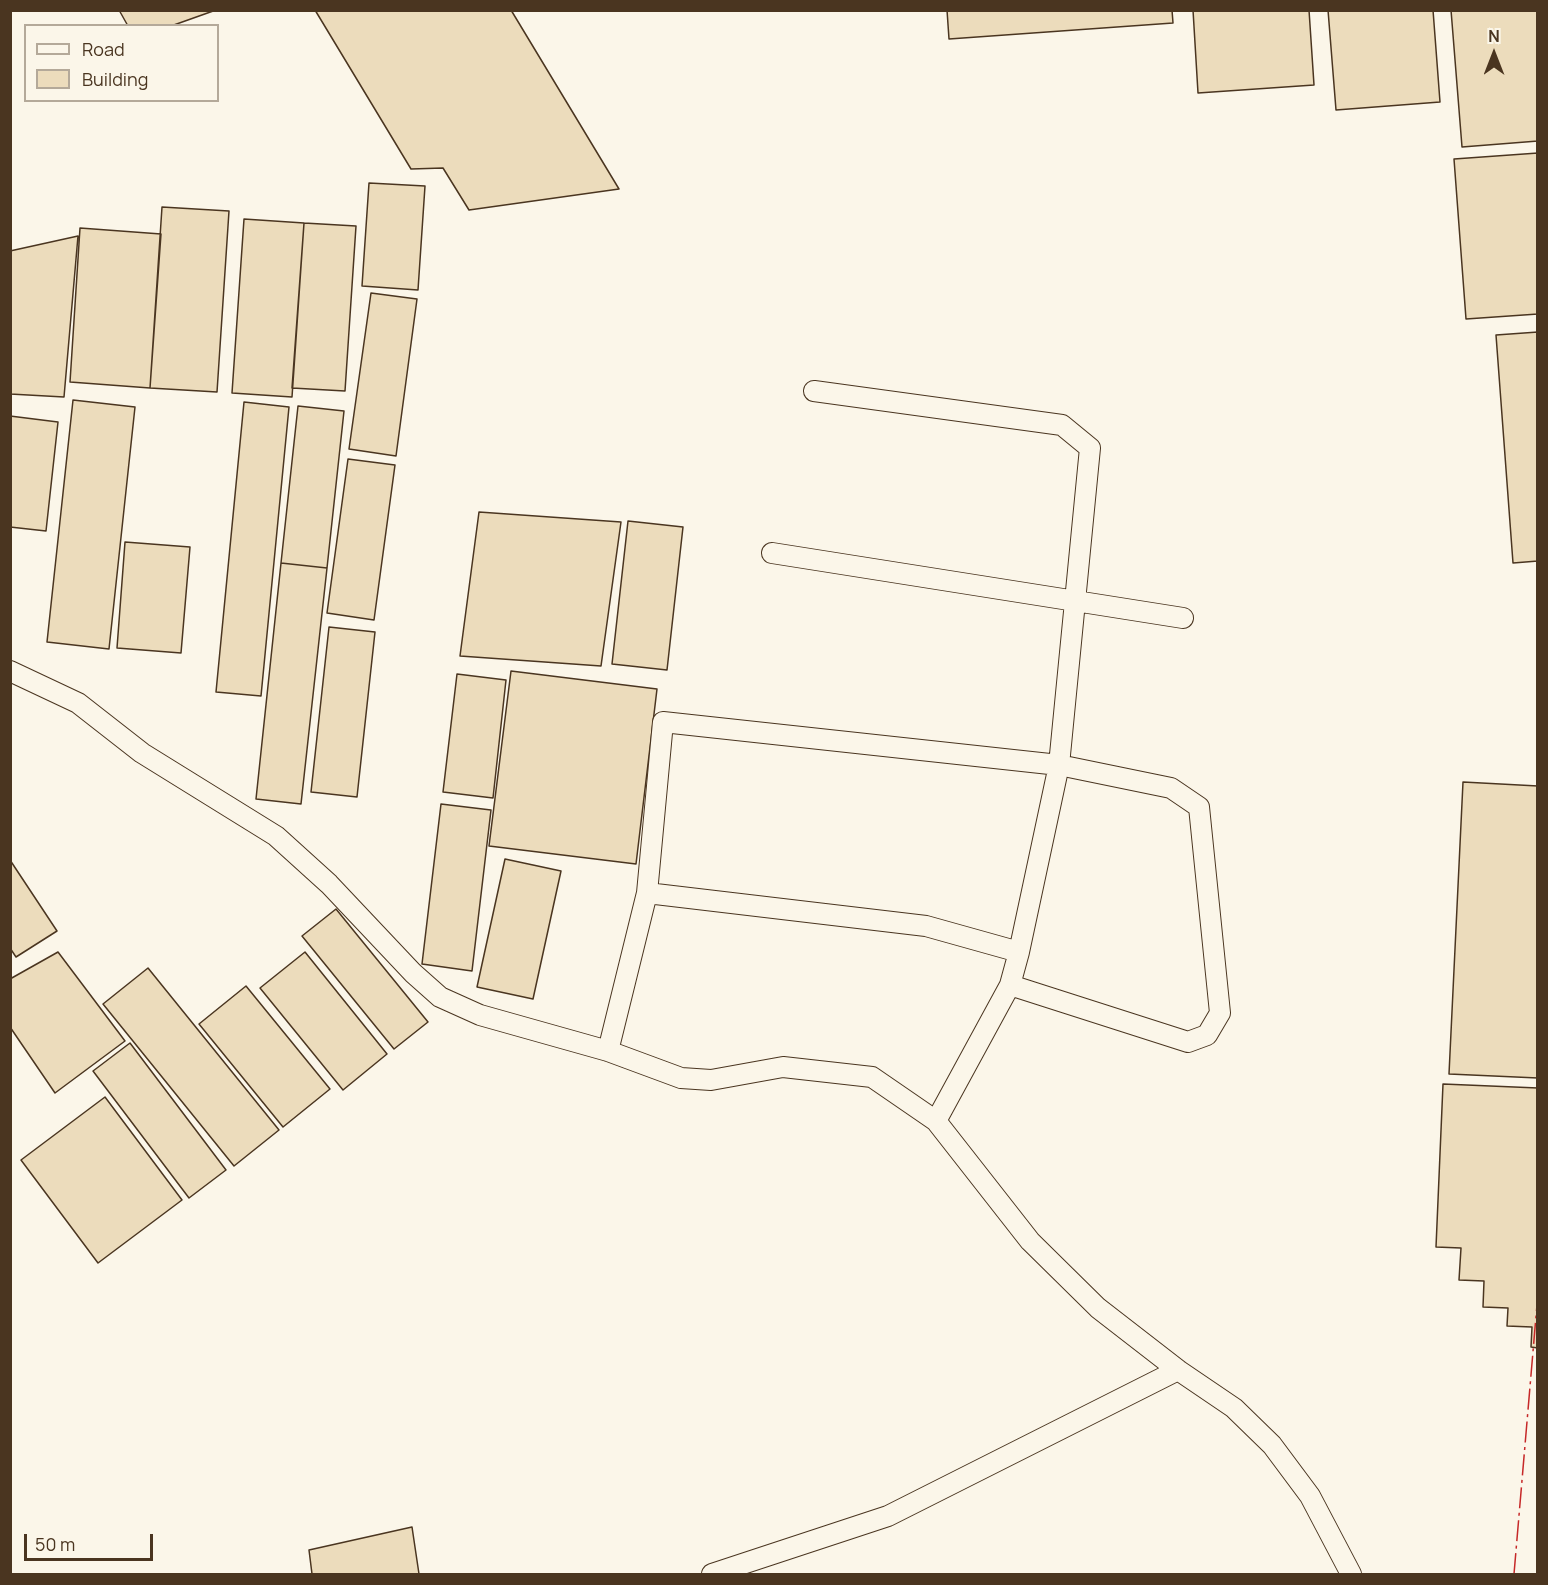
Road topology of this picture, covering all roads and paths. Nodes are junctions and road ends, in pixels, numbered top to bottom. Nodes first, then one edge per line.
1 (814, 391) dead end
2 (772, 553) dead end
3 (1075, 601) junction
4 (1183, 618) dead end
5 (10, 671) edge
6 (1059, 765) junction
7 (647, 893) junction
8 (1019, 952) junction
9 (1010, 985) junction
10 (608, 1051) junction
11 (936, 1121) junction
12 (1178, 1370) junction
13 (712, 1575) edge
14 (1351, 1575) edge

1 - 3 street
2 - 3 street
3 - 4 street
3 - 6 street
5 - 10 street
6 - 7 street
6 - 8 street
6 - 9 street
7 - 8 street
7 - 10 street
8 - 9 street
9 - 11 street
10 - 11 street
11 - 12 street
12 - 13 street
12 - 14 street

